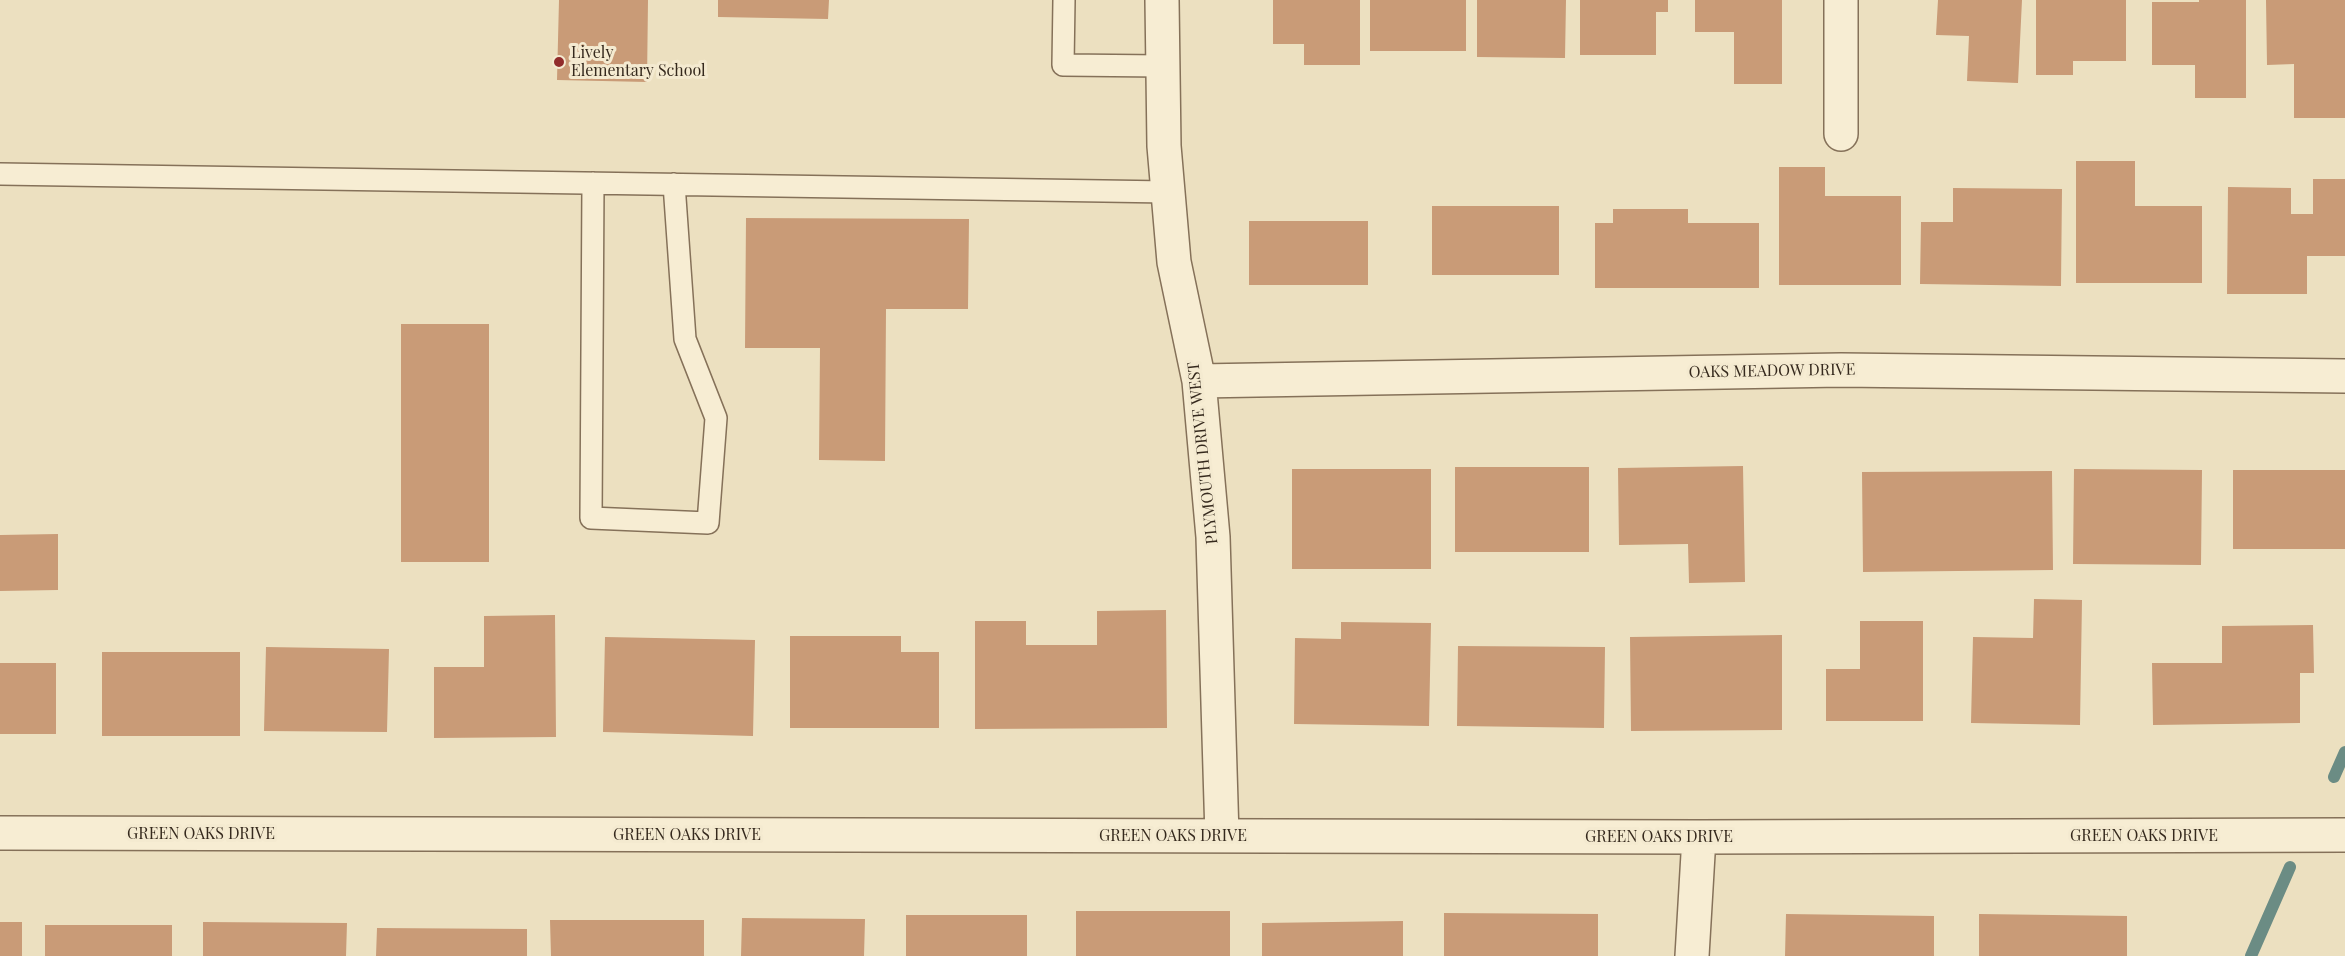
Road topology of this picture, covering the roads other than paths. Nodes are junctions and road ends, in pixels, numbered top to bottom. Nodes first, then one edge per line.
1 (1064, 0) edge
2 (1162, 0) edge
3 (1841, 0) edge
4 (1163, 66) junction
5 (1841, 134) dead end
6 (0, 174) edge
7 (593, 183) junction
8 (674, 184) junction
9 (1168, 192) junction
10 (2345, 376) edge
11 (1199, 381) junction
12 (0, 833) edge
13 (2345, 835) edge
14 (1222, 836) junction
15 (1699, 837) junction
16 (1692, 956) edge

1 - 4 lane
2 - 4 street, PLYMOUTH DRIVE WEST
3 - 5 street
4 - 9 street, PLYMOUTH DRIVE WEST
6 - 7 lane
7 - 8 lane
7 - 8 lane
8 - 9 lane
9 - 11 street, PLYMOUTH DRIVE WEST
10 - 11 street, OAKS MEADOW DRIVE
11 - 14 street, PLYMOUTH DRIVE WEST
12 - 14 street, GREEN OAKS DRIVE
13 - 15 street, GREEN OAKS DRIVE
14 - 15 street, GREEN OAKS DRIVE
15 - 16 street

